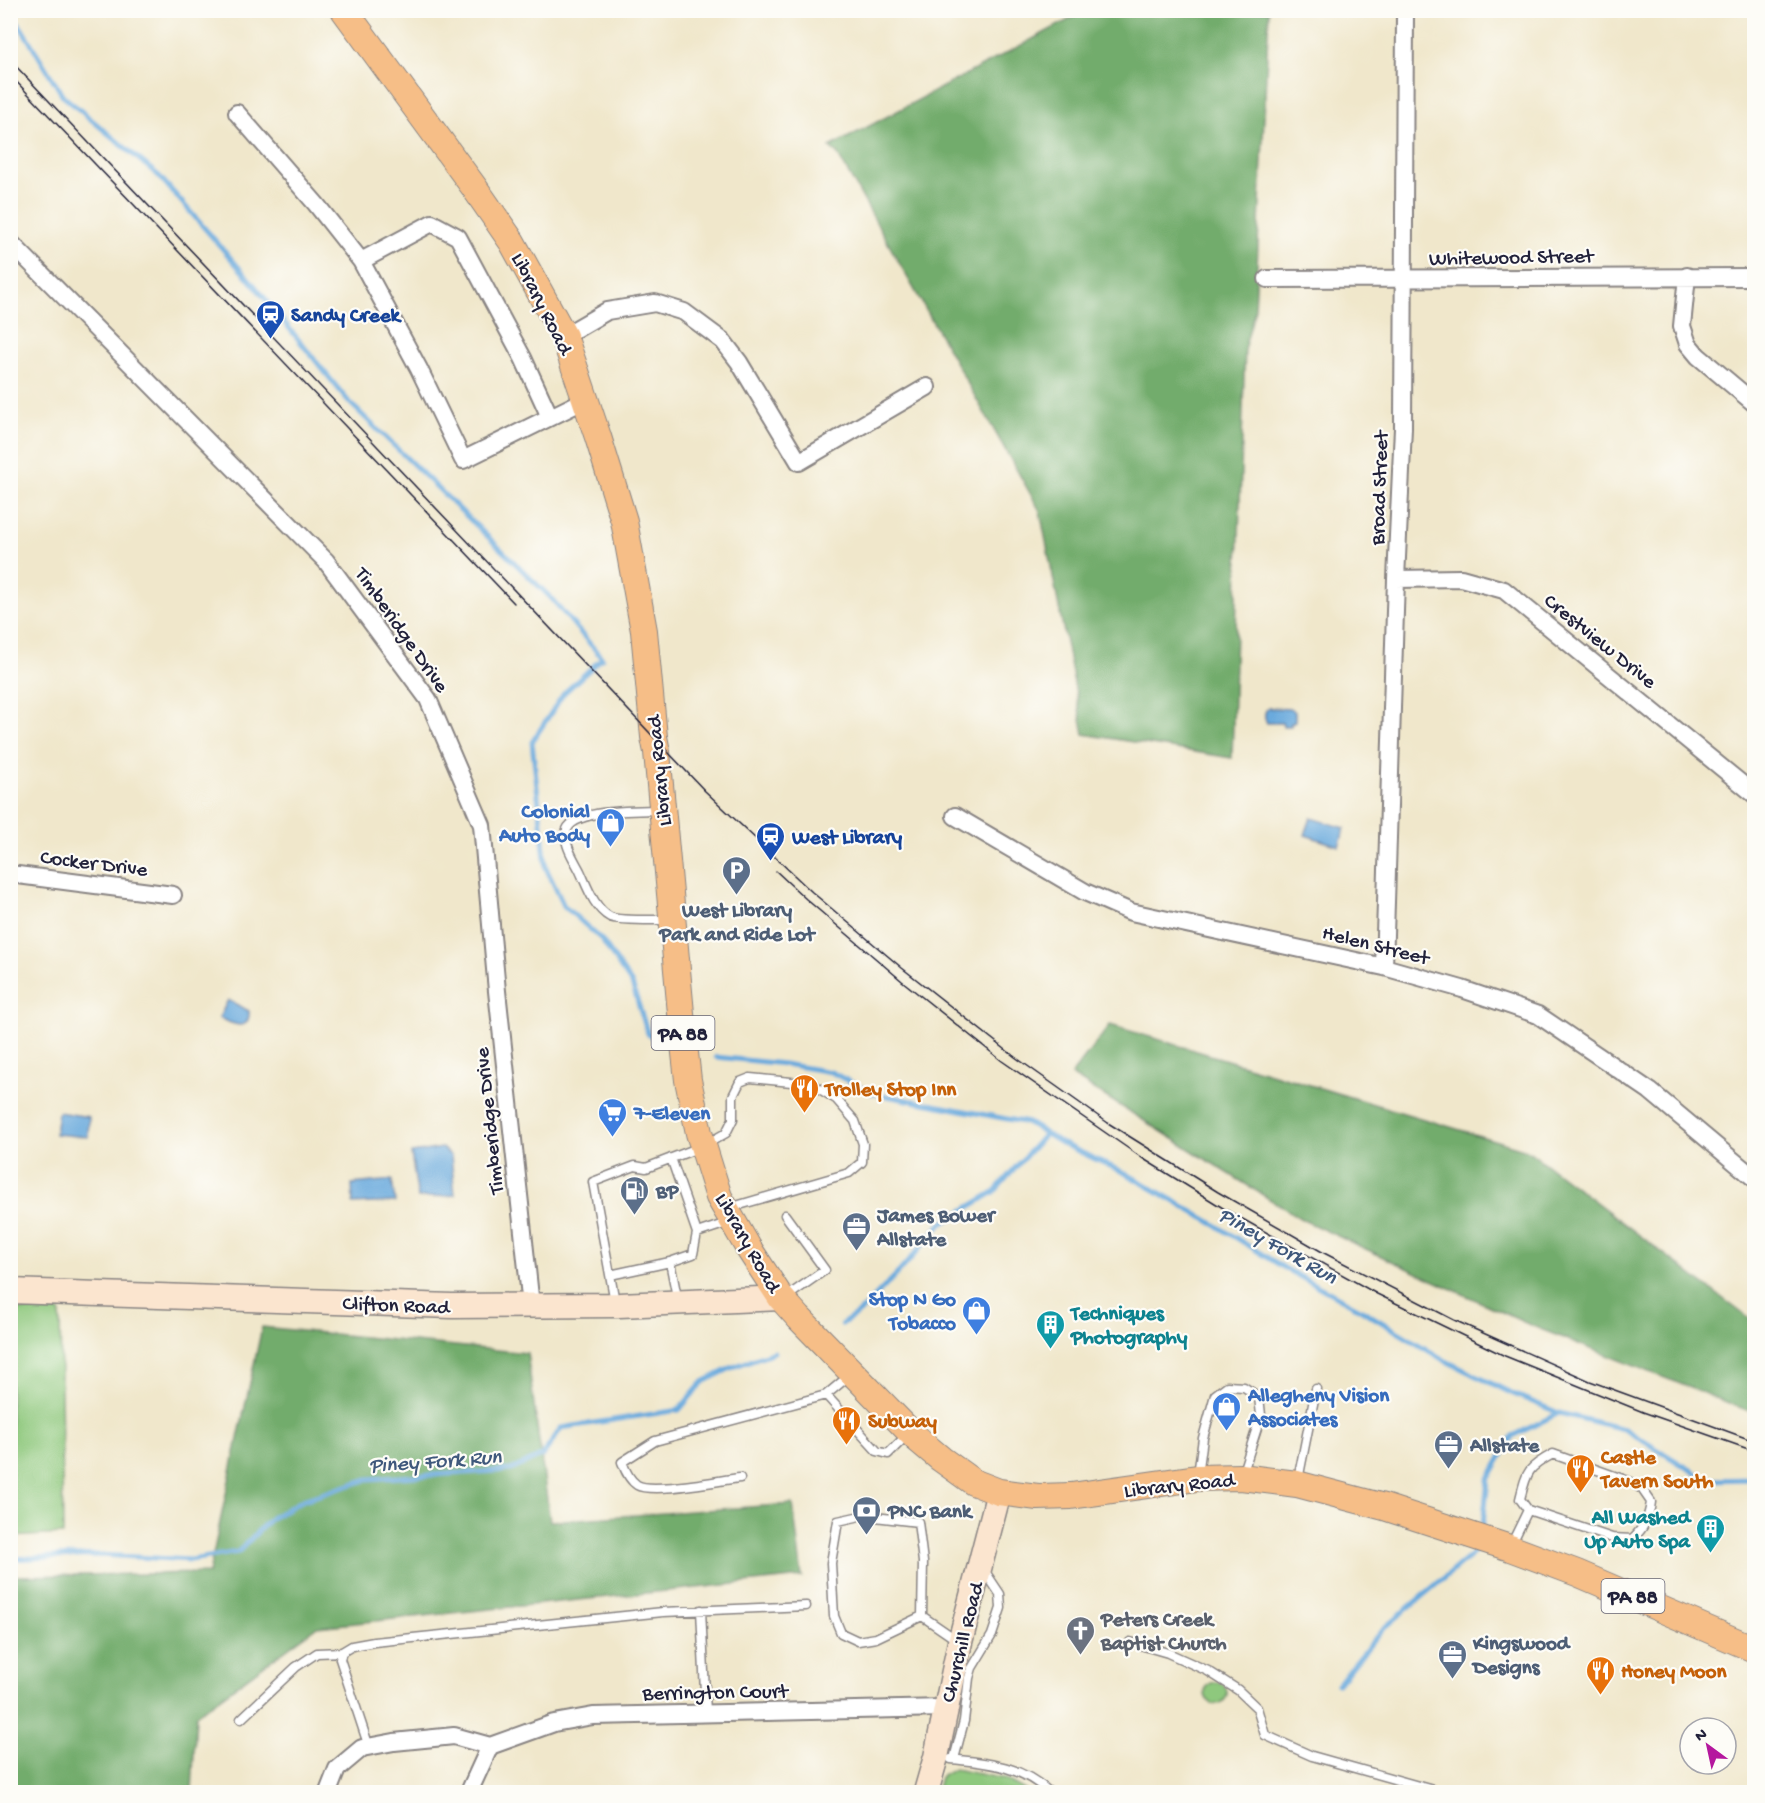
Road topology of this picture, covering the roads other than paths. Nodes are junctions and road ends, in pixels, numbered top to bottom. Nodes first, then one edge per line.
1 (344, 10) edge
2 (1405, 10) edge
3 (237, 113) dead end
4 (10, 242) edge
5 (361, 261) junction
6 (1687, 276) junction
7 (1755, 277) edge
8 (1267, 279) dead end
9 (1403, 280) junction
10 (564, 336) junction
11 (927, 387) dead end
12 (585, 400) junction
13 (1755, 403) edge
14 (550, 417) junction
15 (1396, 579) junction
16 (1755, 794) edge
17 (662, 809) junction
18 (955, 816) dead end
19 (10, 874) edge
20 (173, 895) dead end
21 (672, 920) junction
22 (1384, 967) junction
23 (703, 1146) junction
24 (671, 1158) junction
25 (1755, 1178) edge
26 (729, 1215) junction
27 (785, 1215) dead end
28 (696, 1233) junction
29 (670, 1262) junction
30 (610, 1275) junction
31 (10, 1290) edge
32 (782, 1299) junction
33 (679, 1303) junction
34 (615, 1305) junction
35 (531, 1306) junction
36 (853, 1372) junction
37 (1316, 1389) dead end
38 (826, 1395) junction
39 (910, 1431) junction
40 (1241, 1477) junction
41 (740, 1478) dead end
42 (1197, 1478) junction
43 (1297, 1484) junction
44 (999, 1492) junction
45 (1528, 1510) junction
46 (875, 1516) dead end
47 (856, 1517) dead end
48 (1510, 1548) junction
49 (980, 1564) junction
50 (806, 1606) dead end
51 (701, 1610) junction
52 (922, 1616) junction
53 (960, 1642) junction
54 (1130, 1642) dead end
55 (1755, 1649) edge
56 (342, 1652) junction
57 (945, 1708) junction
58 (706, 1713) junction
59 (241, 1719) dead end
60 (490, 1746) junction
61 (369, 1747) junction
62 (945, 1758) junction
63 (328, 1792) edge
64 (469, 1792) edge
65 (926, 1792) edge
66 (1049, 1792) edge
67 (1440, 1792) edge

1 - 10 main road, Library Road / PA 88
2 - 9 street, Broad Street
3 - 5 street
4 - 35 street, Timberidge Drive
5 - 14 street
5 - 14 street
6 - 7 street, Whitewood Street
6 - 9 street, Whitewood Street
6 - 13 street
8 - 9 street, Whitewood Street
9 - 15 street, Broad Street
10 - 11 street
10 - 12 main road, Library Road / PA 88
12 - 14 street
12 - 17 main road, Library Road / PA 88
15 - 16 street, Crestview Drive
15 - 22 street, Broad Street
17 - 21 main road, Library Road / PA 88
17 - 21 lane
18 - 22 street, Helen Street
19 - 20 street, Cocker Drive
21 - 23 main road, Library Road / PA 88
22 - 25 street, Helen Street
23 - 24 lane
23 - 26 main road, Library Road / PA 88
23 - 26 lane
24 - 28 lane
24 - 30 lane
26 - 28 lane
26 - 32 main road, Library Road / PA 88
27 - 32 lane
28 - 29 lane
29 - 30 lane
29 - 33 lane
30 - 34 lane
31 - 35 main road, Clifton Road
32 - 33 main road, Clifton Road
32 - 36 main road, Library Road / PA 88
33 - 34 main road, Clifton Road
34 - 35 main road, Clifton Road
36 - 38 lane
36 - 39 main road, Library Road / PA 88
37 - 43 lane
38 - 39 lane
38 - 41 lane
39 - 44 main road, Library Road / PA 88
40 - 42 main road, Library Road / PA 88
40 - 42 lane
40 - 43 main road, Library Road / PA 88
42 - 44 main road, Library Road / PA 88
43 - 48 main road, Library Road / PA 88
44 - 49 main road, Churchill Road
45 - 45 lane
45 - 48 lane
46 - 52 lane
47 - 52 lane
48 - 55 main road, Library Road / PA 88
49 - 53 main road, Churchill Road
49 - 62 lane
50 - 51 lane
51 - 56 lane
51 - 58 lane
52 - 53 lane
53 - 57 main road, Churchill Road
54 - 67 lane
56 - 59 lane
56 - 61 lane
57 - 58 street, Berrington Court
57 - 62 main road, Churchill Road
58 - 60 street, Berrington Court
60 - 61 street
60 - 64 street
61 - 63 street
62 - 65 main road, Churchill Road
62 - 66 lane

